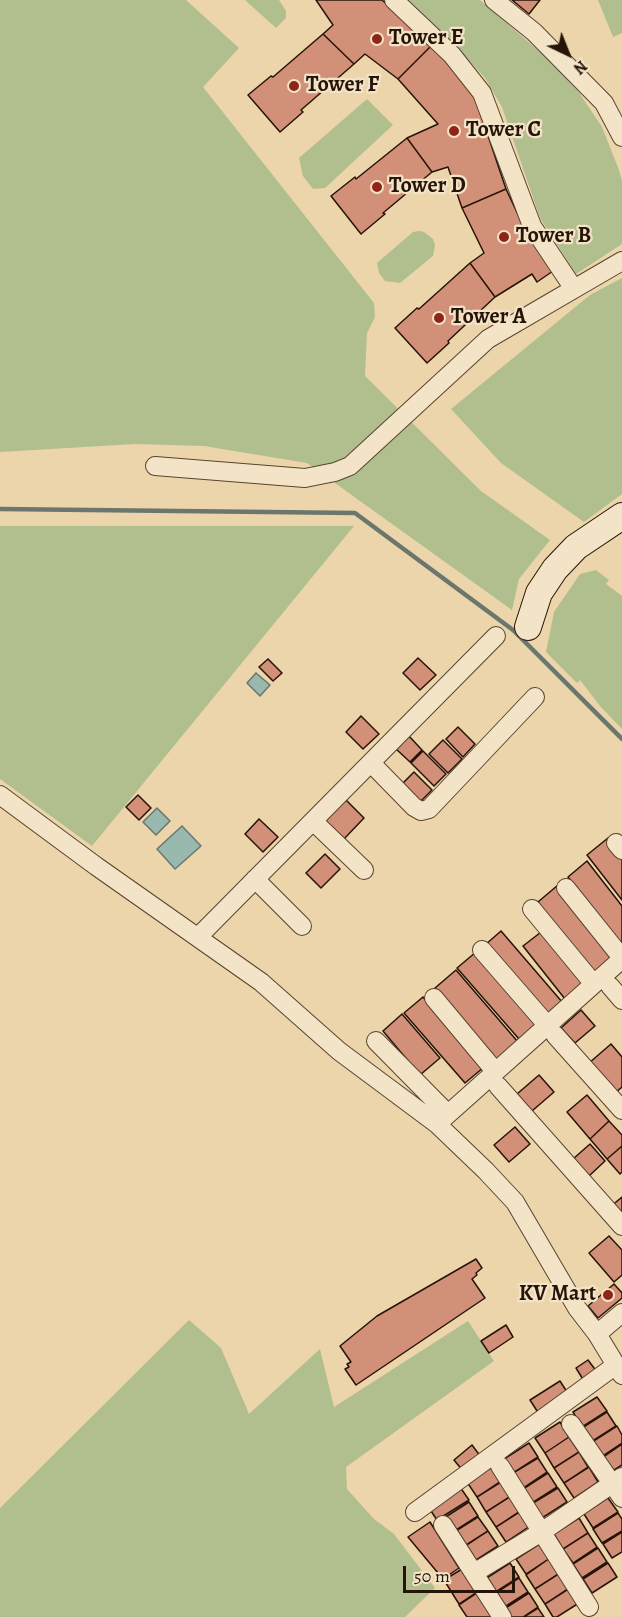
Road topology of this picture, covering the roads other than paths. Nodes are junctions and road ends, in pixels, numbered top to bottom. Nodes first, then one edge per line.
1 (394, 0) edge
2 (494, 0) edge
3 (622, 137) edge
4 (622, 261) edge
5 (574, 289) junction
6 (155, 466) dead end
7 (622, 516) edge
8 (528, 627) dead end
9 (496, 636) dead end
10 (535, 697) dead end
11 (370, 763) junction
12 (0, 795) edge
13 (313, 821) junction
14 (364, 870) dead end
15 (255, 879) junction
16 (566, 888) dead end
17 (532, 909) dead end
18 (302, 926) dead end
19 (198, 938) junction
20 (482, 950) dead end
21 (622, 958) edge
22 (608, 990) edge
23 (434, 998) dead end
24 (551, 1030) junction
25 (376, 1041) dead end
26 (496, 1078) junction
27 (622, 1110) edge
28 (442, 1119) junction
29 (622, 1226) edge
30 (622, 1313) edge
31 (597, 1334) junction
32 (619, 1370) edge
33 (571, 1424) dead end
34 (500, 1466) dead end
35 (619, 1486) edge
36 (415, 1512) dead end
37 (443, 1525) dead end
38 (543, 1531) junction
39 (474, 1573) junction
40 (589, 1607) dead end
41 (502, 1617) edge

1 - 5 street
2 - 3 street
4 - 5 street
5 - 6 street
7 - 8 street
9 - 11 street
10 - 11 street
11 - 13 street
12 - 19 street
13 - 14 street
13 - 15 street
15 - 18 street
15 - 19 street
16 - 21 street
17 - 22 street
19 - 28 street
20 - 24 street
21 - 22 street
22 - 24 street
23 - 26 street
24 - 26 street
24 - 27 street
25 - 28 street
26 - 28 street
26 - 29 street
28 - 31 street
30 - 31 street
31 - 32 street
32 - 36 street
33 - 35 street
34 - 38 street
35 - 38 street
37 - 39 street
38 - 39 street
38 - 40 street
39 - 41 street

